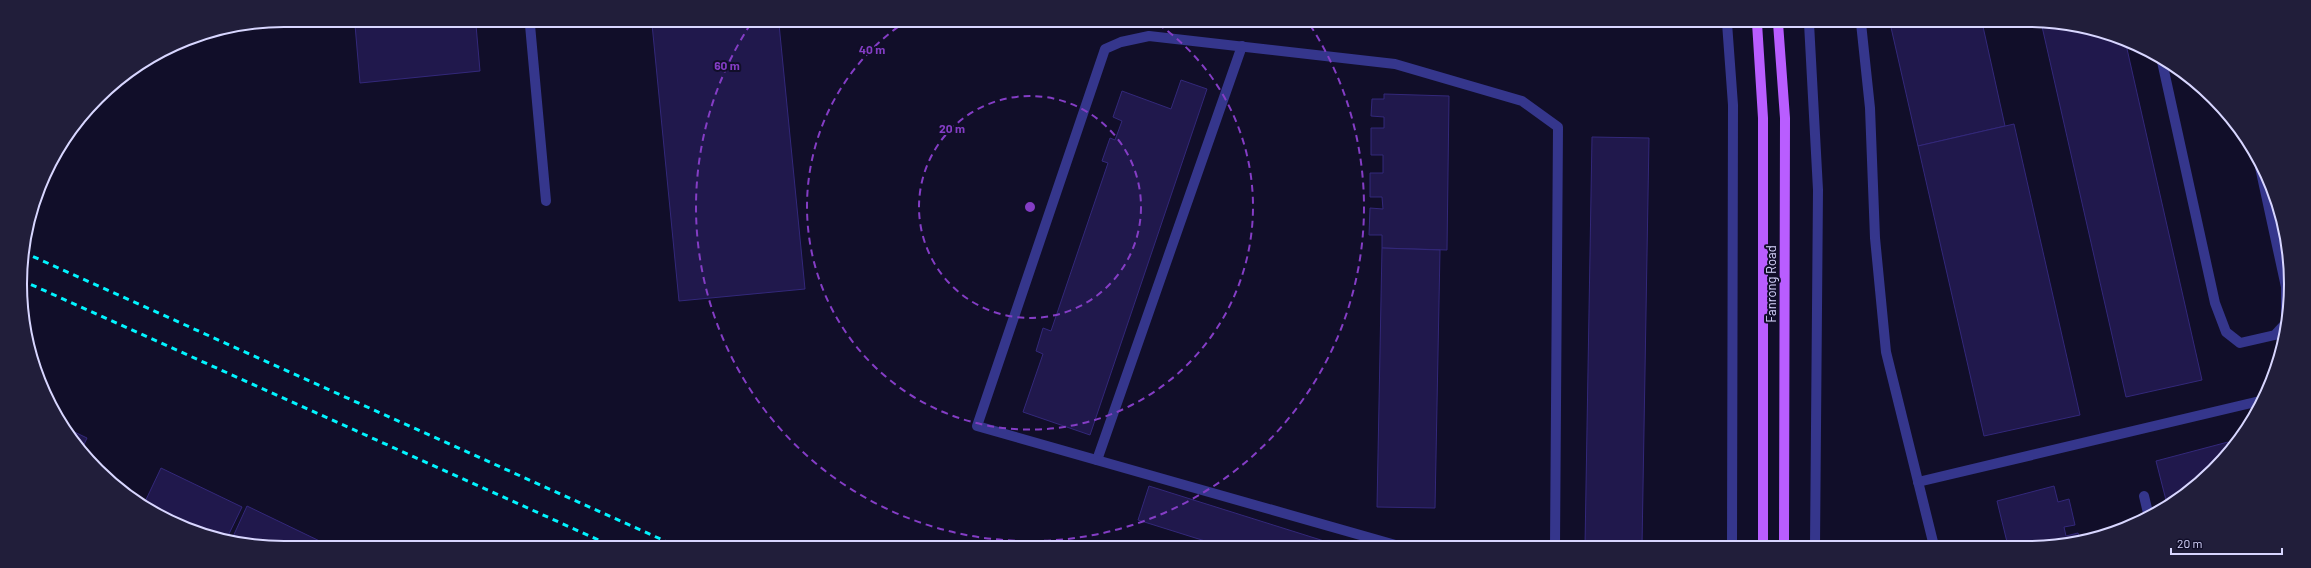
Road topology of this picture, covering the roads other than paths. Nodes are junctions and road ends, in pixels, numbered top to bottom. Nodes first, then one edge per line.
1 (530, 27) edge
2 (1727, 27) edge
3 (1757, 27) edge
4 (1778, 27) edge
5 (1809, 27) edge
6 (1861, 27) edge
7 (1242, 46) junction
8 (2163, 65) edge
9 (2264, 186) edge
10 (546, 201) dead end
11 (2283, 275) edge
12 (2280, 330) edge
13 (2255, 402) edge
14 (1097, 460) junction
15 (1918, 482) junction
16 (2144, 496) dead end
17 (2148, 511) edge
18 (1381, 541) edge
19 (1555, 541) edge
20 (1732, 541) edge
21 (1763, 541) edge
22 (1784, 541) edge
23 (1815, 541) edge
24 (1933, 541) edge

1 - 10 street
2 - 20 street
3 - 21 main road, Fanrong Road
4 - 22 main road, Fanrong Road
5 - 23 street
6 - 15 street
7 - 14 street
7 - 14 street
7 - 19 street
8 - 12 street
9 - 11 street
13 - 15 street
14 - 18 street
15 - 24 street
16 - 17 street

